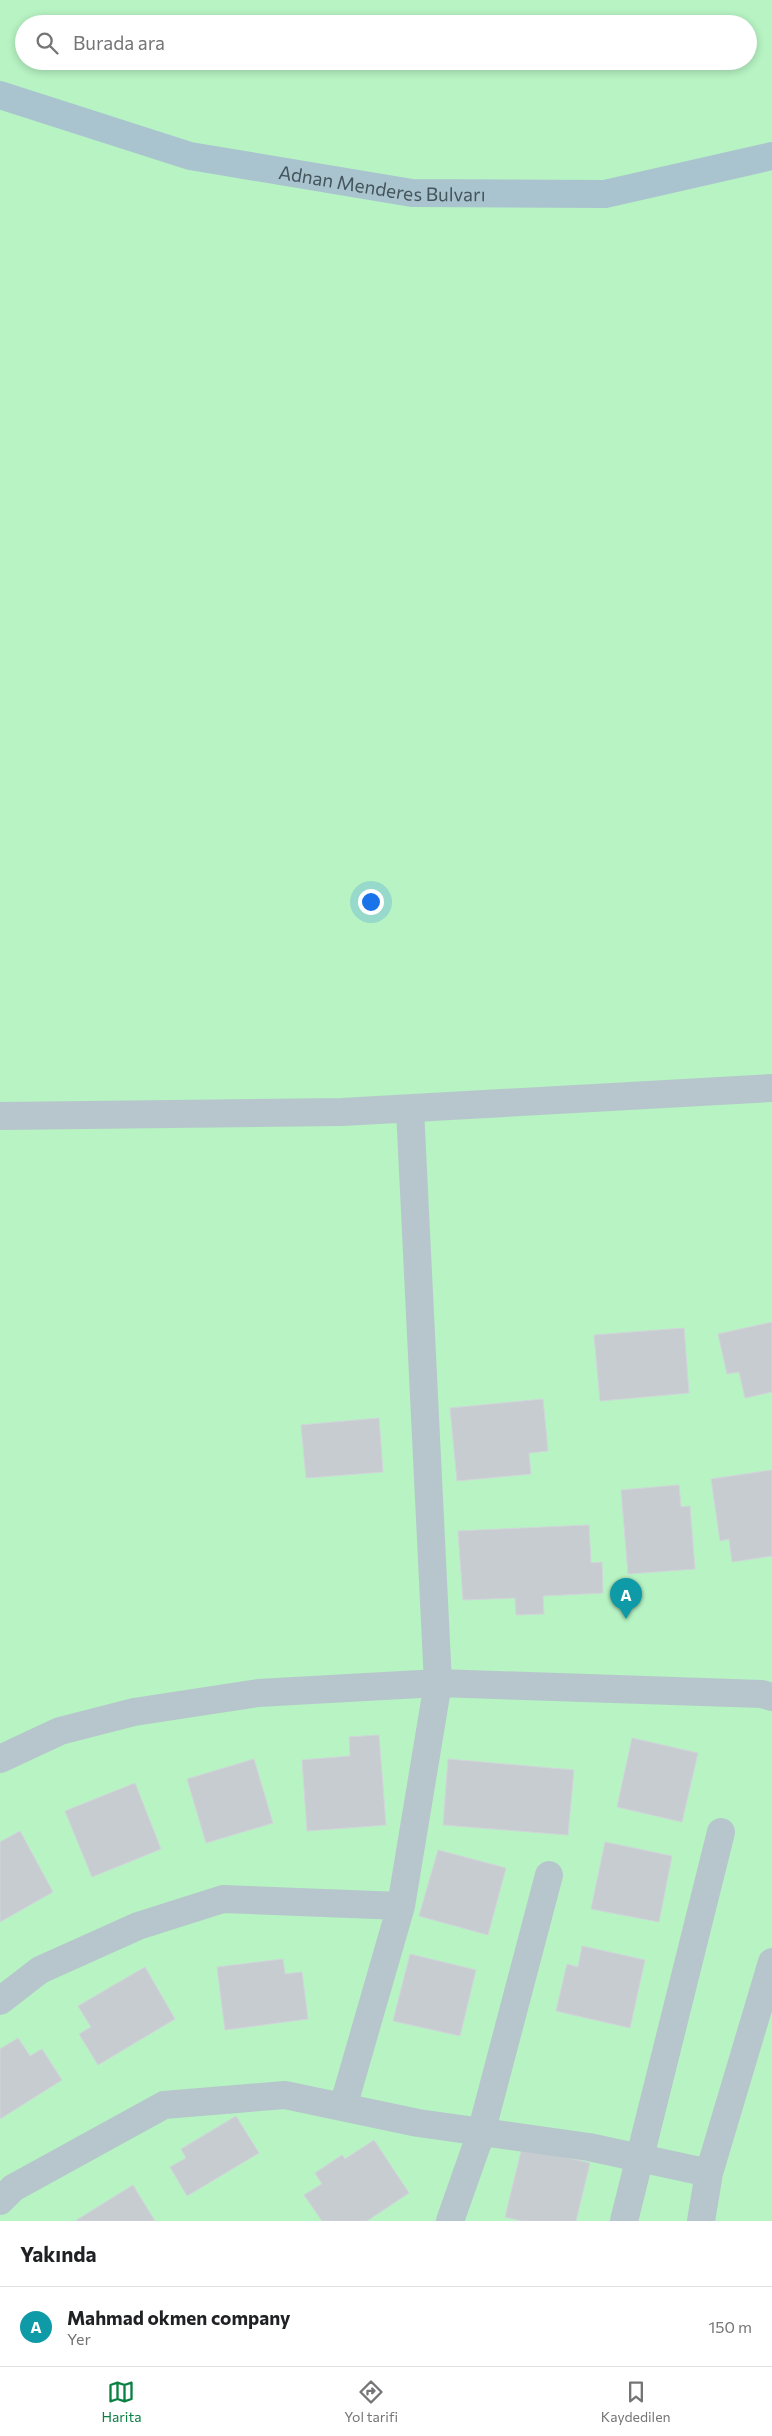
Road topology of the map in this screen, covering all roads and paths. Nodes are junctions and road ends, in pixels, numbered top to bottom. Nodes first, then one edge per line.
1 (0, 95) edge
2 (772, 156) edge
3 (772, 1088) edge
4 (410, 1109) junction
5 (0, 1116) edge
6 (438, 1683) junction
7 (772, 1697) edge
8 (0, 1759) edge
9 (721, 1832) dead end
10 (549, 1875) dead end
11 (401, 1906) junction
12 (772, 1962) edge
13 (0, 2001) edge
14 (343, 2107) junction
15 (482, 2133) junction
16 (638, 2158) junction
17 (709, 2173) junction
18 (0, 2201) edge
19 (450, 2221) edge
20 (624, 2221) edge
21 (701, 2221) edge

1 - 2 main road, Adnan Menderes Bulvarı
3 - 4 street
4 - 5 street
4 - 6 street
6 - 7 street
6 - 8 street
6 - 11 street
9 - 16 street
10 - 15 street
11 - 13 street
11 - 14 street
12 - 17 street
14 - 15 street
14 - 18 street
15 - 16 street
15 - 19 street
16 - 17 street
16 - 20 street
17 - 21 street

